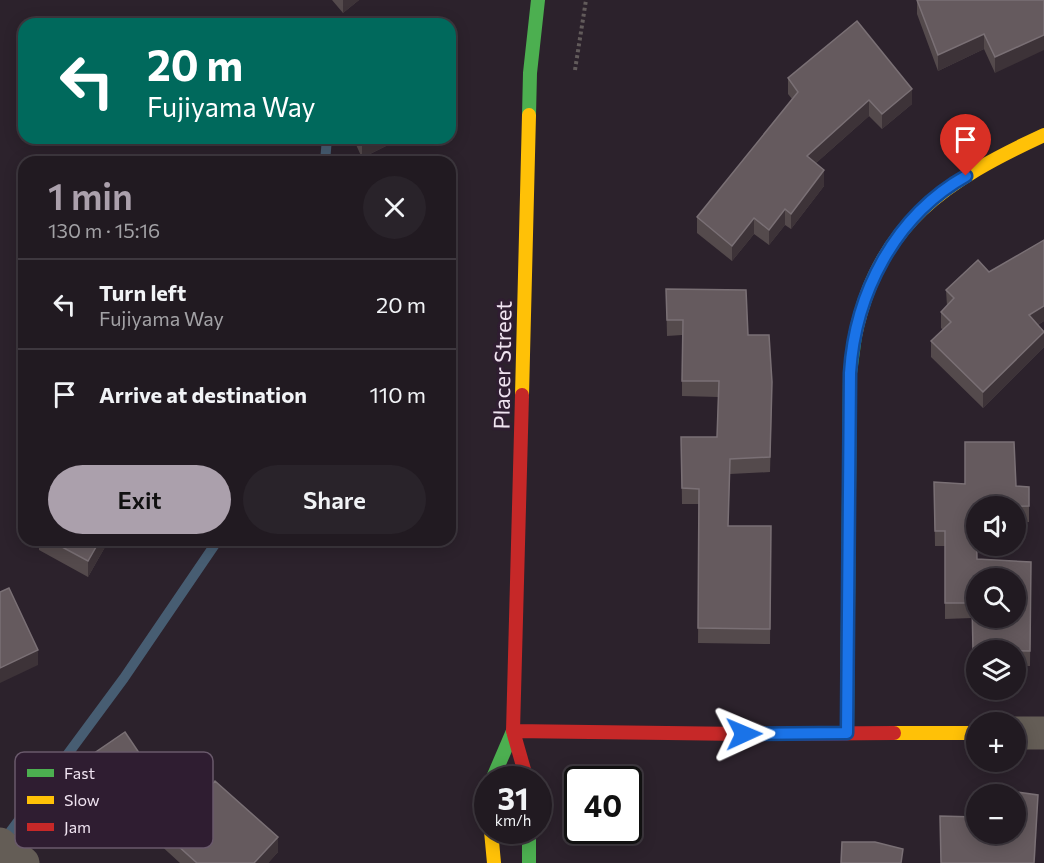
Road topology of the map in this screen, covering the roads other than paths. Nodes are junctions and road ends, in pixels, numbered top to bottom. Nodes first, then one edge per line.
1 (538, 0) edge
2 (1044, 135) edge
3 (513, 731) junction
4 (847, 733) junction
5 (966, 733) edge
6 (1026, 733) edge
7 (1044, 733) edge
8 (498, 766) edge
9 (523, 766) edge
10 (0, 844) edge
11 (492, 844) edge
12 (529, 844) edge
13 (23, 863) edge
14 (494, 863) edge
15 (528, 863) edge

1 - 3 street, Placer Street
2 - 4 street
3 - 4 street
3 - 8 street
3 - 9 street
4 - 5 street
6 - 7 street
10 - 13 street
11 - 14 street
12 - 15 street

